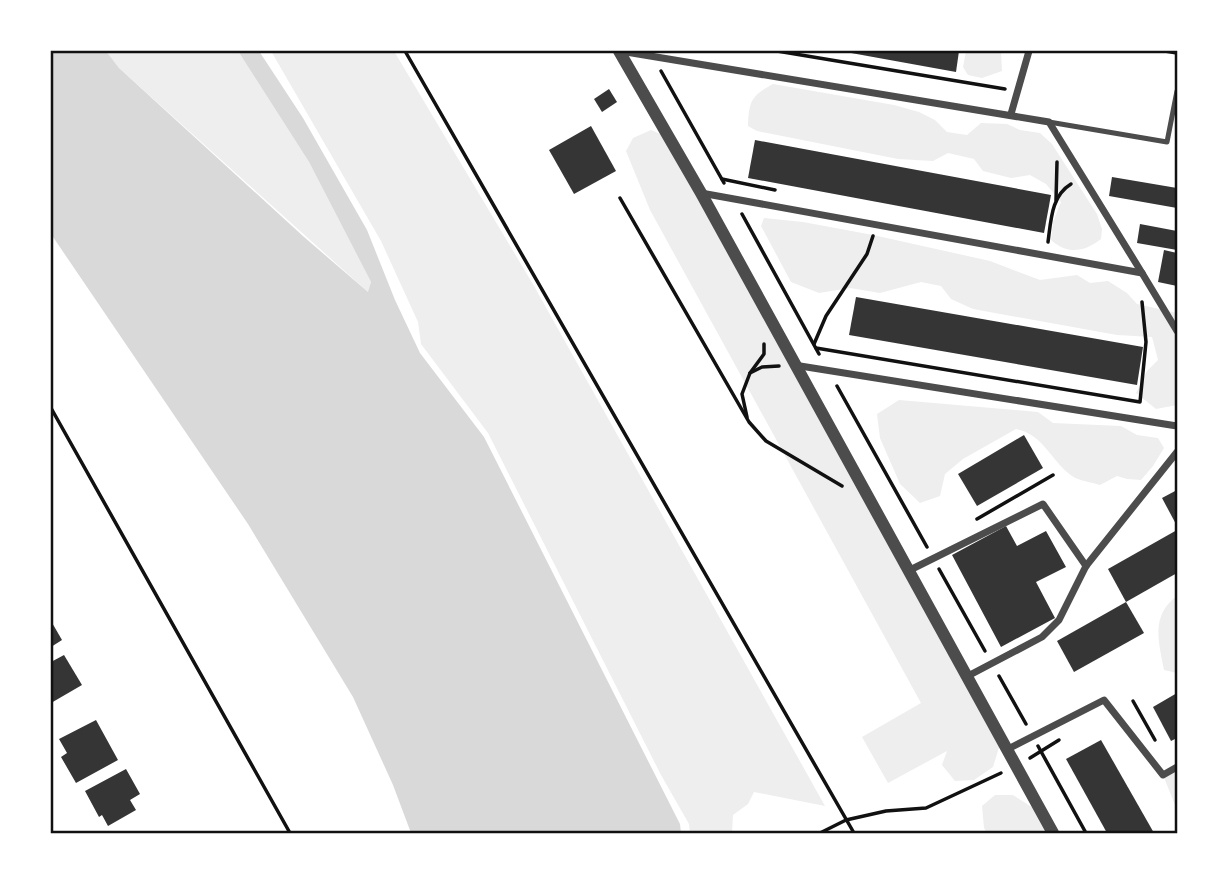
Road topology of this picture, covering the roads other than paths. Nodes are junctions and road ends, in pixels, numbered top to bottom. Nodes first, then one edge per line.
1 (620, 51) edge
2 (1029, 51) edge
3 (1177, 91) edge
4 (1011, 114) junction
5 (1049, 121) junction
6 (701, 193) junction
7 (1140, 272) junction
8 (1177, 331) edge
9 (794, 365) junction
10 (1177, 426) edge
11 (1177, 452) edge
12 (1086, 566) junction
13 (908, 571) junction
14 (966, 677) junction
15 (1006, 750) junction
16 (1177, 767) edge
17 (1053, 833) edge

1 - 4 street
1 - 6 street
2 - 4 street
3 - 5 lane
4 - 5 street
5 - 7 street
6 - 7 street
6 - 9 street
7 - 8 street
9 - 10 street
9 - 13 street
11 - 12 street
12 - 13 street
12 - 14 street
13 - 14 street
14 - 15 street
15 - 16 street
15 - 17 street

